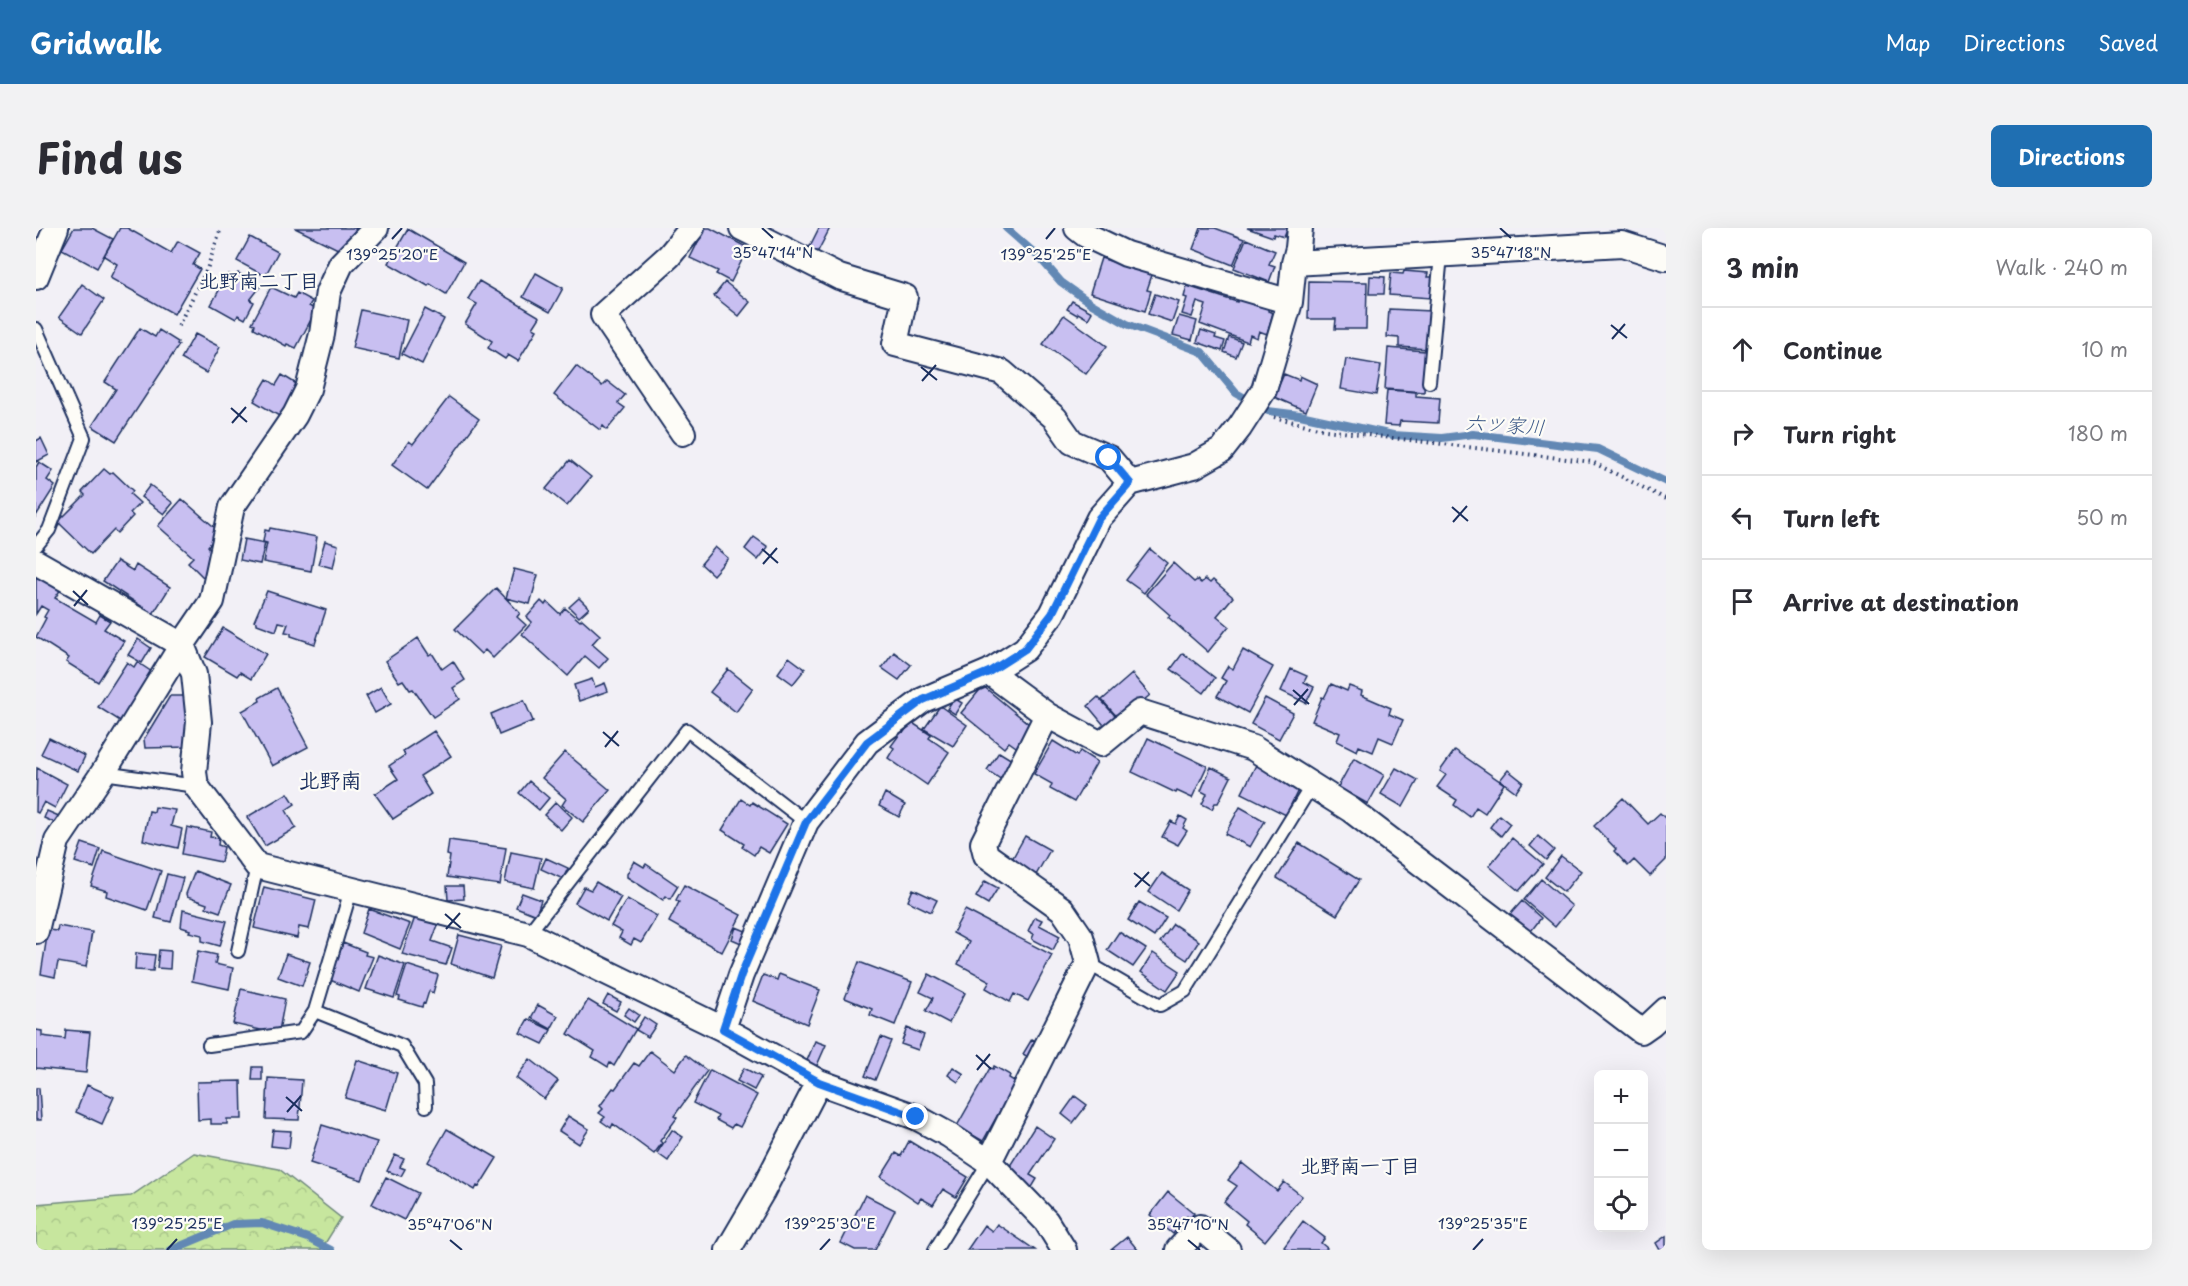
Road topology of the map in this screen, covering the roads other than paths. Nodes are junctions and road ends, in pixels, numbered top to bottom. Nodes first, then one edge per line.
1 (56, 228) edge
2 (376, 228) edge
3 (692, 228) edge
4 (742, 228) edge
5 (1077, 228) edge
6 (1300, 228) edge
7 (1441, 255) junction
8 (1666, 258) edge
9 (1294, 263) junction
10 (36, 277) edge
11 (1290, 302) junction
12 (36, 329) edge
13 (1429, 382) dead end
14 (683, 433) dead end
15 (1130, 483) junction
16 (36, 546) edge
17 (36, 562) edge
18 (182, 645) junction
19 (989, 672) junction
20 (1047, 715) junction
21 (103, 773) junction
22 (1312, 785) junction
23 (196, 786) junction
24 (806, 822) junction
25 (47, 841) edge
26 (257, 866) junction
27 (351, 890) junction
28 (36, 931) edge
29 (528, 934) junction
30 (238, 951) dead end
31 (1088, 963) junction
32 (1666, 1010) edge
33 (315, 1011) junction
34 (723, 1029) junction
35 (209, 1045) dead end
36 (819, 1082) junction
37 (426, 1106) dead end
38 (988, 1162) junction
39 (728, 1250) edge
40 (935, 1250) edge
41 (1064, 1250) edge
42 (1178, 1250) edge
43 (1228, 1250) edge

1 - 10 street
2 - 18 street
3 - 14 street
4 - 15 street
5 - 11 street
6 - 9 street
7 - 8 street
7 - 9 street
7 - 13 lane
9 - 11 street
11 - 15 street
12 - 16 lane
15 - 19 street
17 - 18 street
18 - 21 street
18 - 23 street
19 - 20 street
19 - 24 street
20 - 22 street
20 - 31 street
21 - 23 lane
21 - 25 street
22 - 31 lane
22 - 32 street
23 - 26 street
24 - 29 lane
24 - 34 street
25 - 28 street
26 - 27 street
26 - 30 lane
27 - 29 street
27 - 33 lane
29 - 34 street
31 - 38 street
33 - 35 lane
33 - 37 lane
34 - 36 street
36 - 38 street
36 - 39 street
38 - 40 lane
38 - 41 street
42 - 43 street

